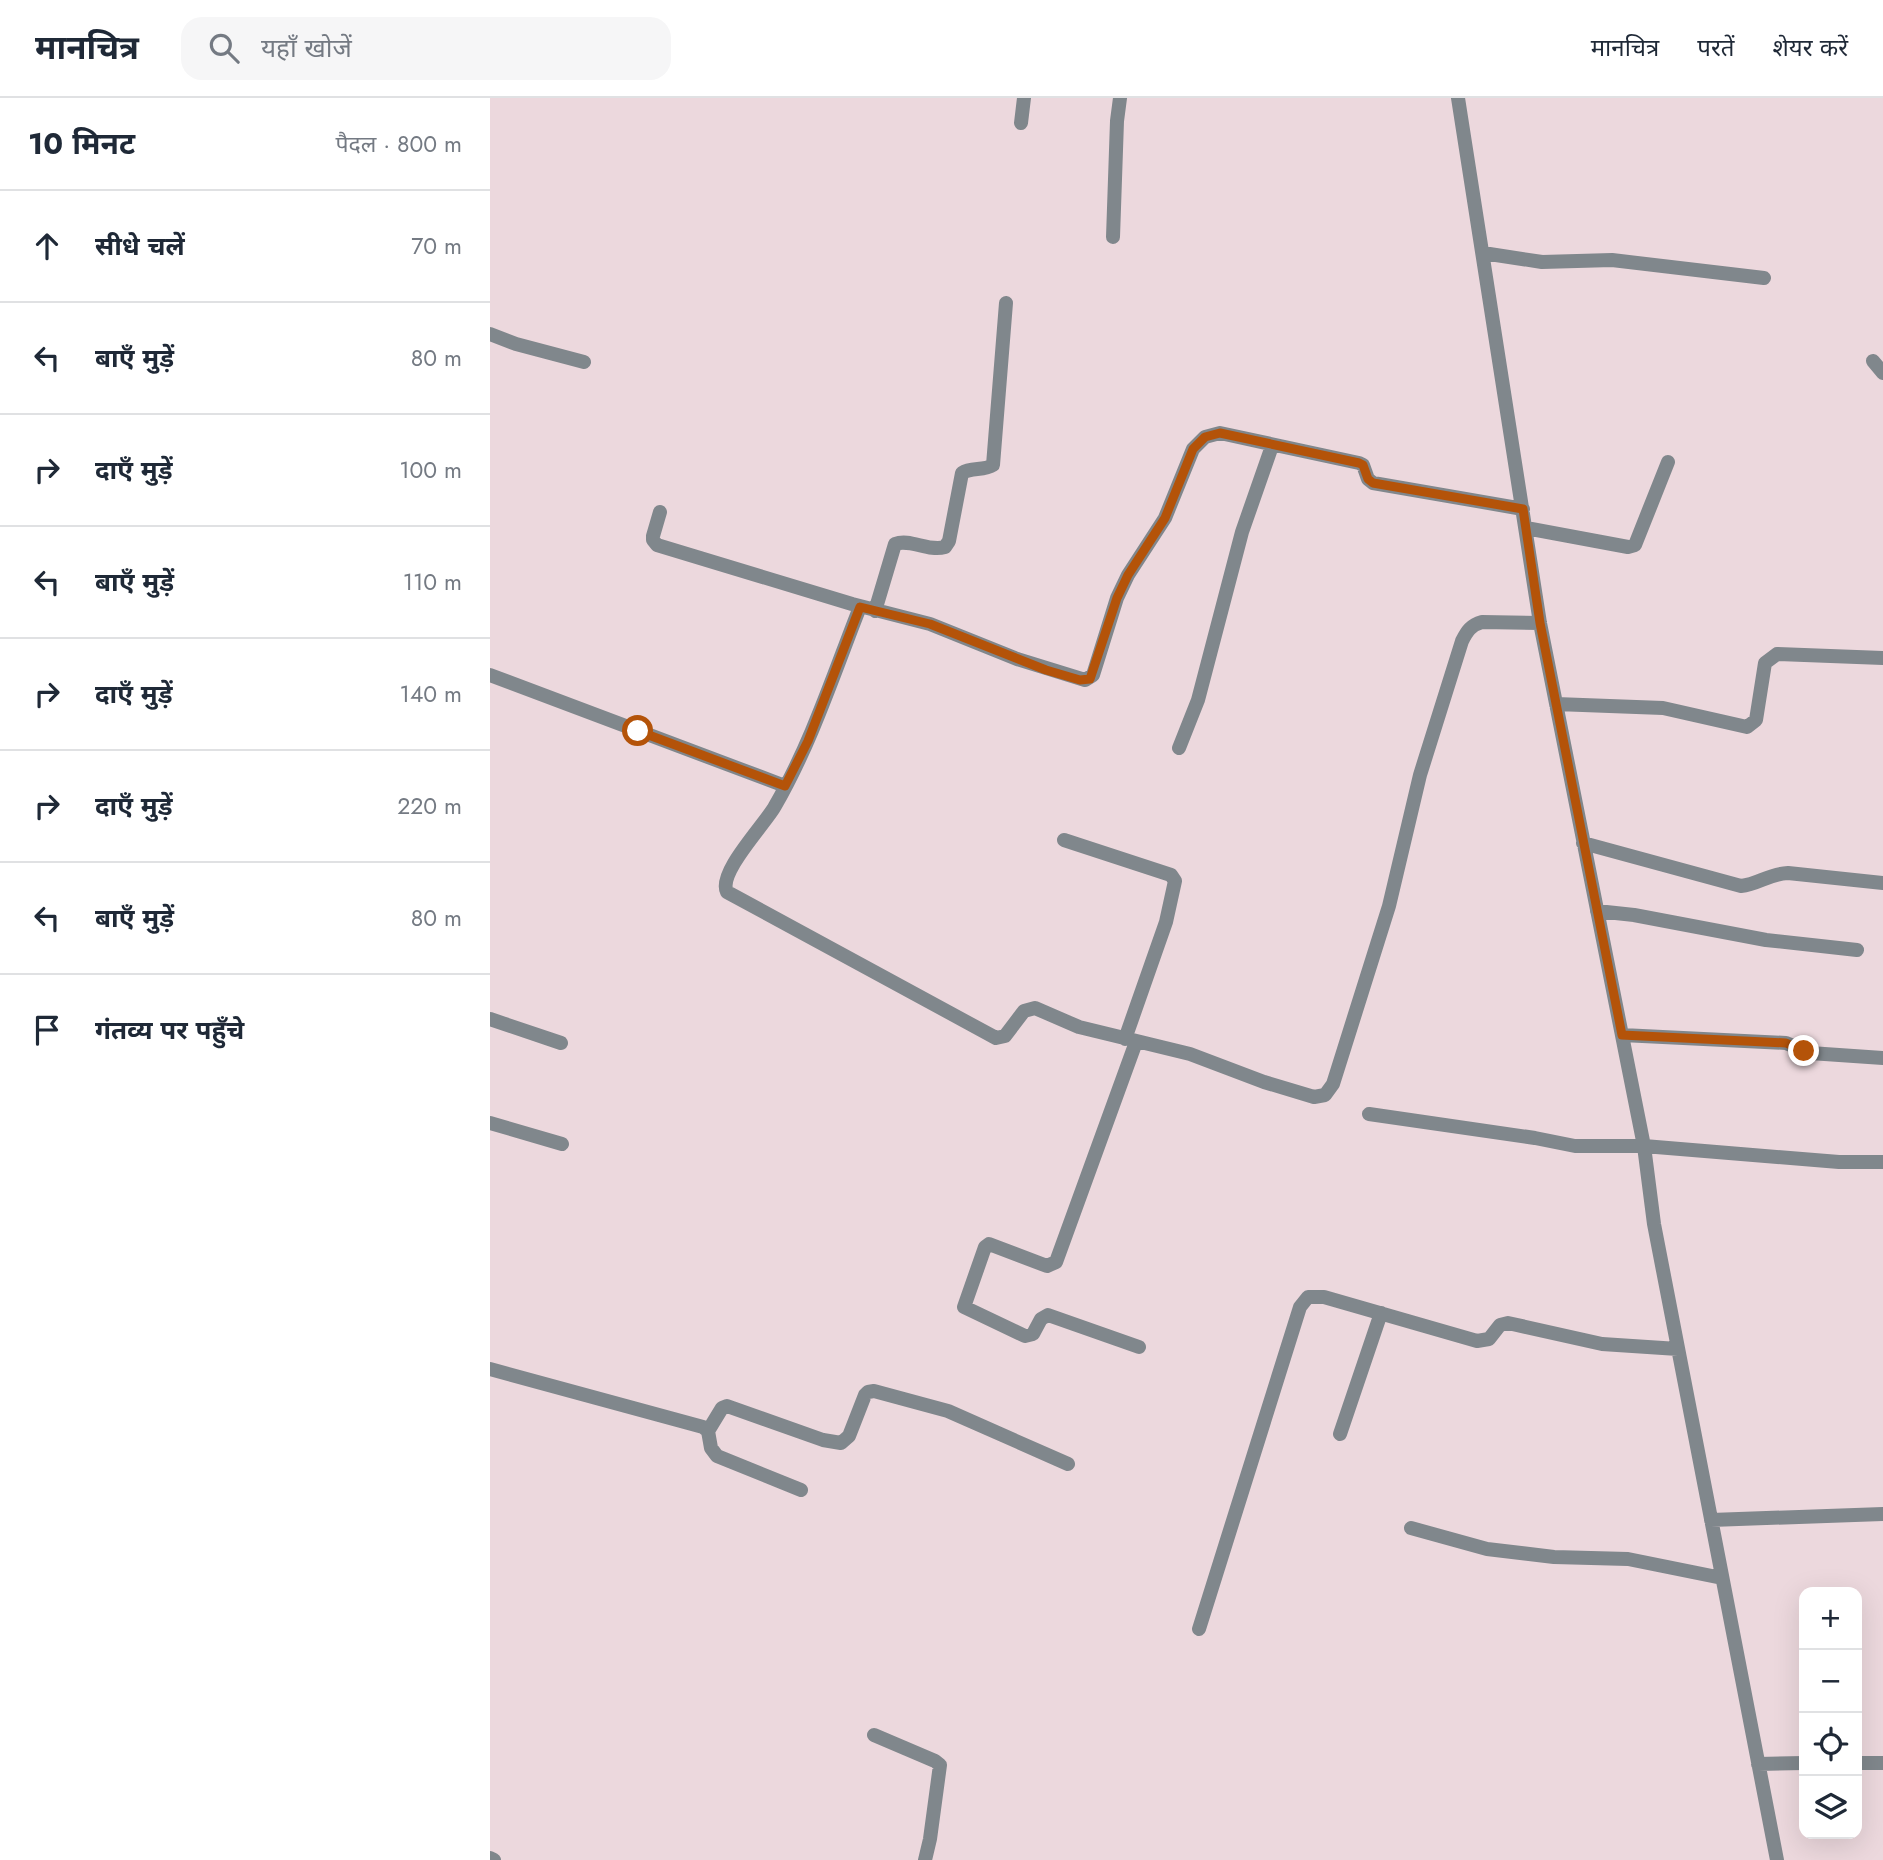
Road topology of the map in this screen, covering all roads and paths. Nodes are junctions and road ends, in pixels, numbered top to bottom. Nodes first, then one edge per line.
1 (1024, 98) edge
2 (1120, 98) edge
3 (1458, 98) edge
4 (1021, 123) dead end
5 (1113, 237) dead end
6 (1483, 253) junction
7 (1764, 278) dead end
8 (1006, 303) dead end
9 (490, 334) edge
10 (1873, 361) dead end
11 (584, 362) dead end
12 (1883, 373) edge
13 (1272, 446) junction
14 (1668, 462) dead end
15 (1523, 509) junction
16 (660, 512) dead end
17 (1525, 528) junction
18 (860, 607) junction
19 (875, 611) junction
20 (1540, 623) junction
21 (1883, 658) edge
22 (490, 676) edge
23 (1556, 704) junction
24 (1179, 748) dead end
25 (785, 786) junction
26 (1064, 840) dead end
27 (1583, 843) junction
28 (1883, 883) edge
29 (1597, 911) junction
30 (1857, 950) dead end
31 (490, 1019) edge
32 (1622, 1035) junction
33 (1131, 1040) junction
34 (561, 1043) dead end
35 (1883, 1058) edge
36 (1369, 1114) dead end
37 (490, 1123) edge
38 (562, 1144) dead end
39 (1644, 1146) junction
40 (1883, 1162) edge
41 (1381, 1313) junction
42 (1139, 1347) dead end
43 (1678, 1349) junction
44 (490, 1369) edge
45 (708, 1431) junction
46 (1340, 1434) dead end
47 (1068, 1464) dead end
48 (801, 1490) dead end
49 (1883, 1514) edge
50 (1711, 1520) junction
51 (1411, 1528) dead end
52 (1722, 1578) junction
53 (1199, 1629) dead end
54 (874, 1735) dead end
55 (1799, 1763) edge
56 (1862, 1763) edge
57 (1883, 1763) edge
58 (1758, 1764) junction
59 (925, 1860) edge
60 (1777, 1860) edge

1 - 4 street
2 - 5 street
3 - 6 street
6 - 7 street
6 - 15 street
8 - 19 street
9 - 11 street
10 - 12 street
13 - 15 street
13 - 19 street
13 - 24 street
14 - 17 street
15 - 17 street
16 - 18 street
17 - 20 street
18 - 19 street
18 - 25 street
20 - 23 street
20 - 33 street
21 - 23 street
22 - 25 street
23 - 27 street
25 - 33 street
26 - 33 street
27 - 28 street
27 - 29 street
29 - 30 street
29 - 32 street
31 - 34 street
32 - 35 street
32 - 39 street
33 - 42 street
36 - 39 street
37 - 38 street
39 - 40 street
39 - 43 street
41 - 43 street
41 - 46 street
41 - 53 street
43 - 50 street
44 - 45 street
45 - 47 street
45 - 48 street
49 - 50 street
50 - 52 street
51 - 52 street
52 - 58 street
54 - 59 street
55 - 58 street
56 - 57 street
58 - 60 street

